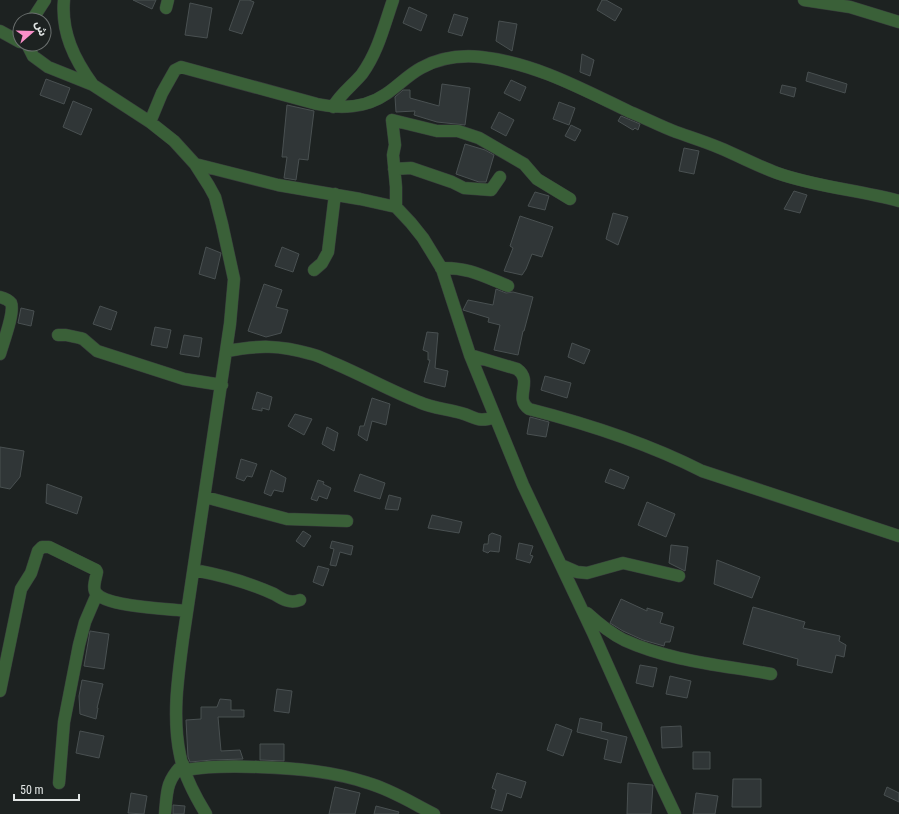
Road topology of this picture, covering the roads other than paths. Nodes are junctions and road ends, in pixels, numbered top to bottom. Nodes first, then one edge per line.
1 (45, 0) edge
2 (64, 0) edge
3 (393, 0) edge
4 (804, 0) edge
5 (37, 12) edge
6 (899, 22) edge
7 (0, 31) edge
8 (12, 37) edge
9 (30, 52) edge
10 (93, 85) junction
11 (333, 107) junction
12 (150, 122) junction
13 (196, 164) junction
14 (394, 169) junction
15 (500, 177) dead end
16 (335, 194) junction
17 (570, 199) dead end
18 (899, 201) edge
19 (396, 207) junction
20 (441, 268) junction
21 (314, 270) dead end
22 (508, 286) dead end
23 (0, 297) edge
24 (58, 335) dead end
25 (227, 351) junction
26 (0, 354) edge
27 (470, 355) junction
28 (222, 385) junction
29 (495, 417) junction
30 (205, 497) junction
31 (346, 521) dead end
32 (899, 536) edge
33 (561, 565) junction
34 (194, 570) junction
35 (679, 576) dead end
36 (97, 594) junction
37 (300, 600) dead end
38 (583, 610) junction
39 (187, 611) junction
40 (770, 674) dead end
41 (0, 691) edge
42 (184, 767) junction
43 (59, 783) dead end
44 (165, 814) edge
45 (206, 814) edge
46 (434, 814) edge
47 (675, 814) edge

1 - 5 street
2 - 10 street
3 - 11 street
4 - 6 street
7 - 8 street
9 - 10 street
10 - 12 street
11 - 12 street
11 - 18 street
12 - 13 street
13 - 16 street
13 - 25 street
14 - 15 street
14 - 17 street
14 - 19 street
16 - 19 street
16 - 21 street
19 - 20 street
20 - 22 street
20 - 27 street
23 - 26 street
24 - 28 street
25 - 28 street
25 - 29 street
27 - 29 street
27 - 32 street
28 - 30 street
29 - 33 street
30 - 31 street
30 - 34 street
33 - 35 street
33 - 38 street
34 - 37 street
34 - 39 street
36 - 39 street
36 - 41 street
36 - 43 street
38 - 40 street
38 - 47 street
39 - 42 street
42 - 44 street
42 - 45 street
42 - 46 street

